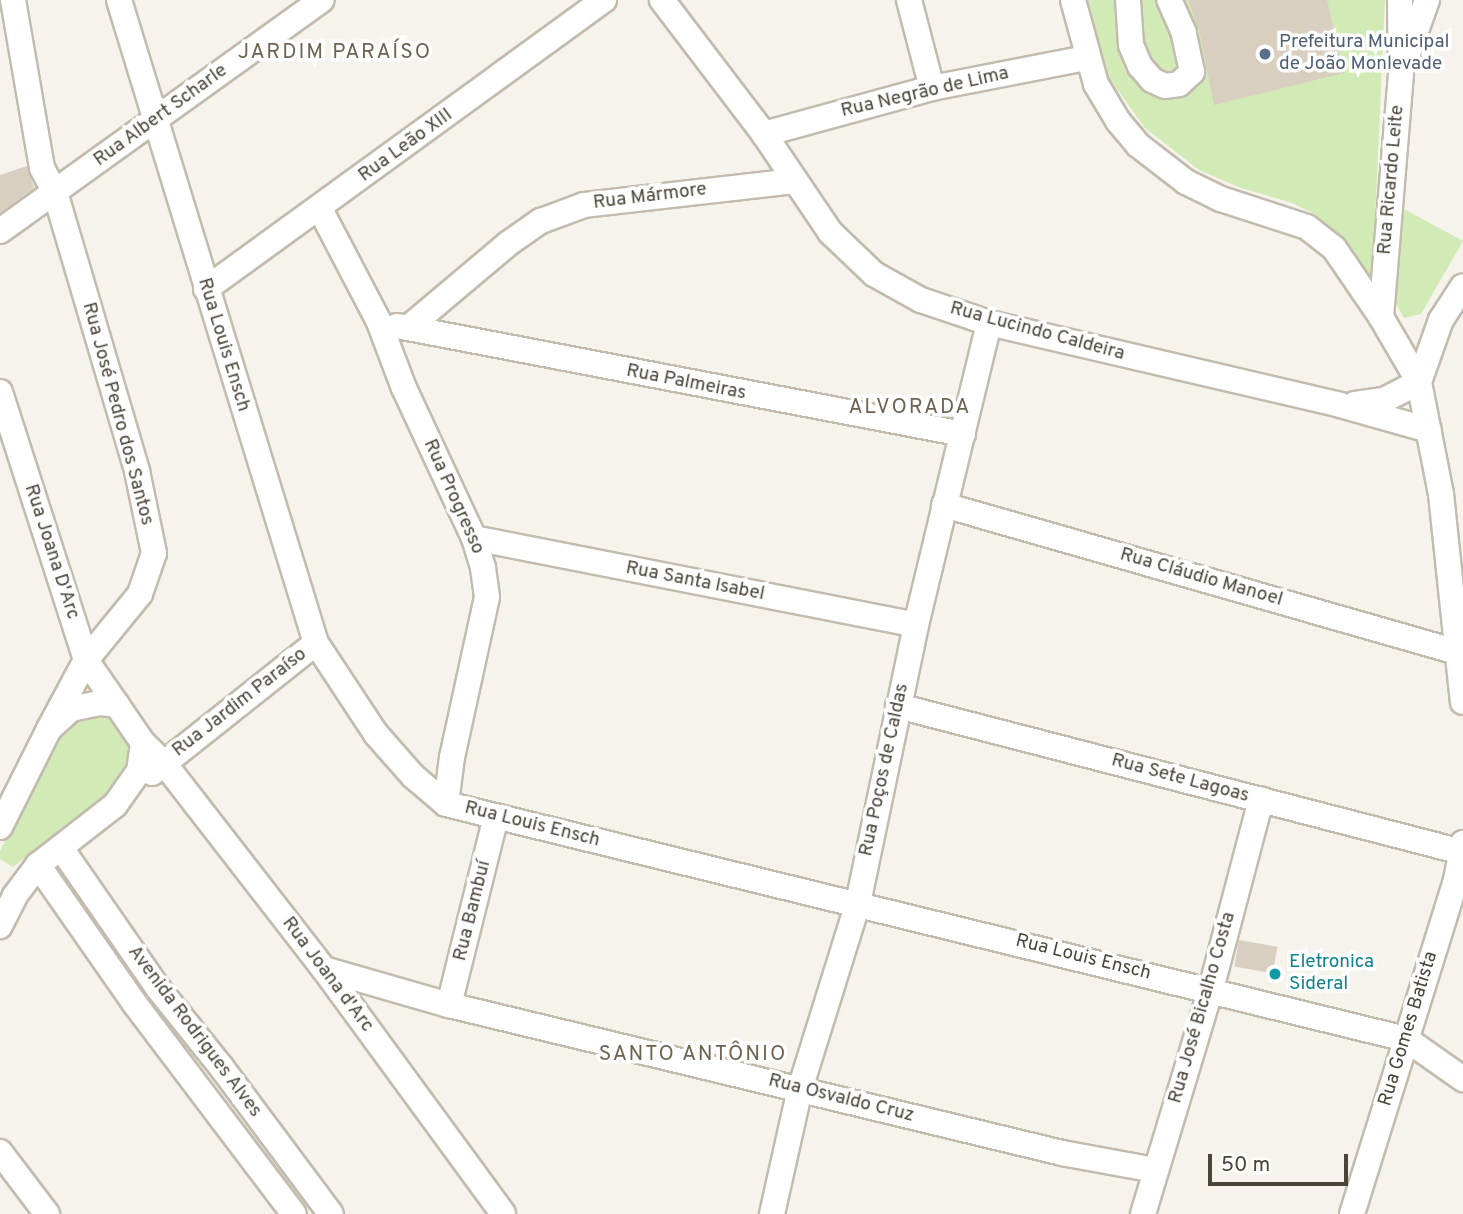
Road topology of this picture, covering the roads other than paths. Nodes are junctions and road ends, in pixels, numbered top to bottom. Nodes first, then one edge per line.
1 (12, 0) edge
2 (119, 0) edge
3 (321, 0) edge
4 (604, 0) edge
5 (662, 0) edge
6 (909, 0) edge
7 (1073, 0) edge
8 (1128, 0) edge
9 (1169, 0) edge
10 (1400, 0) edge
11 (1427, 0) edge
12 (1087, 58) junction
13 (1401, 74) junction
14 (932, 88) junction
15 (157, 120) junction
16 (764, 134) junction
17 (794, 181) junction
18 (55, 192) junction
19 (320, 209) junction
20 (0, 230) edge
21 (1463, 286) edge
22 (206, 289) junction
23 (1381, 317) junction
24 (379, 322) junction
25 (989, 323) junction
26 (408, 328) junction
27 (1419, 382) junction
28 (0, 392) edge
29 (1340, 405) junction
30 (1429, 430) junction
31 (963, 434) junction
32 (1452, 495) edge
33 (944, 505) junction
34 (474, 538) junction
35 (916, 625) junction
36 (316, 643) junction
37 (1457, 652) junction
38 (86, 660) junction
39 (1463, 702) edge
40 (117, 705) junction
41 (898, 706) junction
42 (49, 729) junction
43 (143, 743) junction
44 (164, 763) junction
45 (1261, 800) junction
46 (446, 804) junction
47 (115, 805) junction
48 (496, 817) junction
49 (0, 827) edge
50 (1463, 844) edge
51 (61, 848) junction
52 (1462, 852) edge
53 (38, 865) junction
54 (1460, 881) edge
55 (7, 893) edge
56 (858, 903) junction
57 (0, 926) edge
58 (324, 969) junction
59 (158, 988) junction
60 (1211, 989) junction
61 (135, 1004) junction
62 (450, 1005) junction
63 (1406, 1039) junction
64 (1463, 1079) edge
65 (800, 1089) junction
66 (0, 1153) edge
67 (1156, 1170) junction
68 (47, 1214) edge
69 (294, 1214) edge
70 (331, 1214) edge
71 (503, 1214) edge
72 (772, 1214) edge
73 (1143, 1214) edge
74 (1352, 1214) edge

1 - 18 street, Rua José Pedro dos Santos
2 - 15 street, Rua Louis Ensch
3 - 15 street, Rua Albert Scharle
4 - 19 street, Rua Leão XIII
5 - 16 street, Rua Lucindo Caldeira
6 - 14 street
7 - 12 street
8 - 9 street
10 - 13 street, Rua Ricardo Leite
11 - 13 street
12 - 14 street, Rua Negrão de Lima
12 - 23 street
13 - 23 street, Rua Ricardo Leite
14 - 16 street, Rua Negrão de Lima
15 - 18 street, Rua Albert Scharle
15 - 22 street, Rua Louis Ensch
16 - 17 street, Rua Lucindo Caldeira
17 - 25 street, Rua Lucindo Caldeira
17 - 26 street, Rua Mármore
18 - 20 street, Rua Albert Scharle
18 - 38 street, Rua José Pedro dos Santos
19 - 22 street, Rua Leão XIII
19 - 24 street, Rua Progresso
21 - 27 street
22 - 36 street, Rua Louis Ensch
23 - 27 street
24 - 26 street
24 - 34 street, Rua Progresso
25 - 29 street, Rua Lucindo Caldeira
25 - 31 street, Rua Poços de Caldas
26 - 31 street, Rua Palmeiras
27 - 29 street, Rua Lucindo Caldeira
27 - 30 street
28 - 38 street, Rua Joana D'Arc
29 - 30 street, Rua Lucindo Caldeira
30 - 32 street
31 - 33 street, Rua Poços de Caldas
32 - 37 street
33 - 35 street, Rua Poços de Caldas
33 - 37 street, Rua Cláudio Manoel
34 - 35 street, Rua Santa Isabel
34 - 46 street, Rua Progresso
35 - 41 street, Rua Poços de Caldas
36 - 44 street, Rua Jardim Paraíso
36 - 46 street, Rua Louis Ensch
37 - 39 street
38 - 40 street, Rua Joana D'Arc
38 - 42 street, Rua José Pedro dos Santos
40 - 42 street
40 - 43 street, Rua Joana D'Arc
41 - 45 street, Rua Sete Lagoas
41 - 56 street, Rua Poços de Caldas
42 - 49 street, Rua José Pedro dos Santos
43 - 44 street, Rua Joana d'Arc
43 - 47 street
44 - 47 street, Rua Jardim Paraíso
44 - 58 street, Rua Joana d'Arc
45 - 52 street, Rua Sete Lagoas
45 - 60 street, Rua José Bicalho Costa
46 - 48 street, Rua Louis Ensch
47 - 51 street
48 - 56 street, Rua Louis Ensch
48 - 62 street, Rua Bambuí
50 - 52 street, Rua Gomes Batista
51 - 53 street
51 - 59 street, Avenida Rodrigues Alves
52 - 54 street, Rua Gomes Batista
53 - 55 street
53 - 61 street, Avenida Rodrigues Alves
54 - 63 street, Rua Gomes Batista
55 - 57 street
56 - 60 street, Rua Louis Ensch
56 - 65 street, Rua Poços de Caldas
58 - 62 street, Rua Osvaldo Cruz
58 - 71 street, Rua Joana d'Arc
59 - 61 street
59 - 70 street, Avenida Rodrigues Alves
60 - 63 street, Rua Louis Ensch
60 - 67 street, Rua José Bicalho Costa
61 - 69 street, Avenida Rodrigues Alves
62 - 65 street, Rua Osvaldo Cruz
63 - 64 street, Rua Louis Ensch
63 - 74 street, Rua Gomes Batista
65 - 67 street, Rua Osvaldo Cruz
65 - 72 street, Rua Poços de Caldas
66 - 68 street
67 - 73 street, Rua José Bicalho Costa

